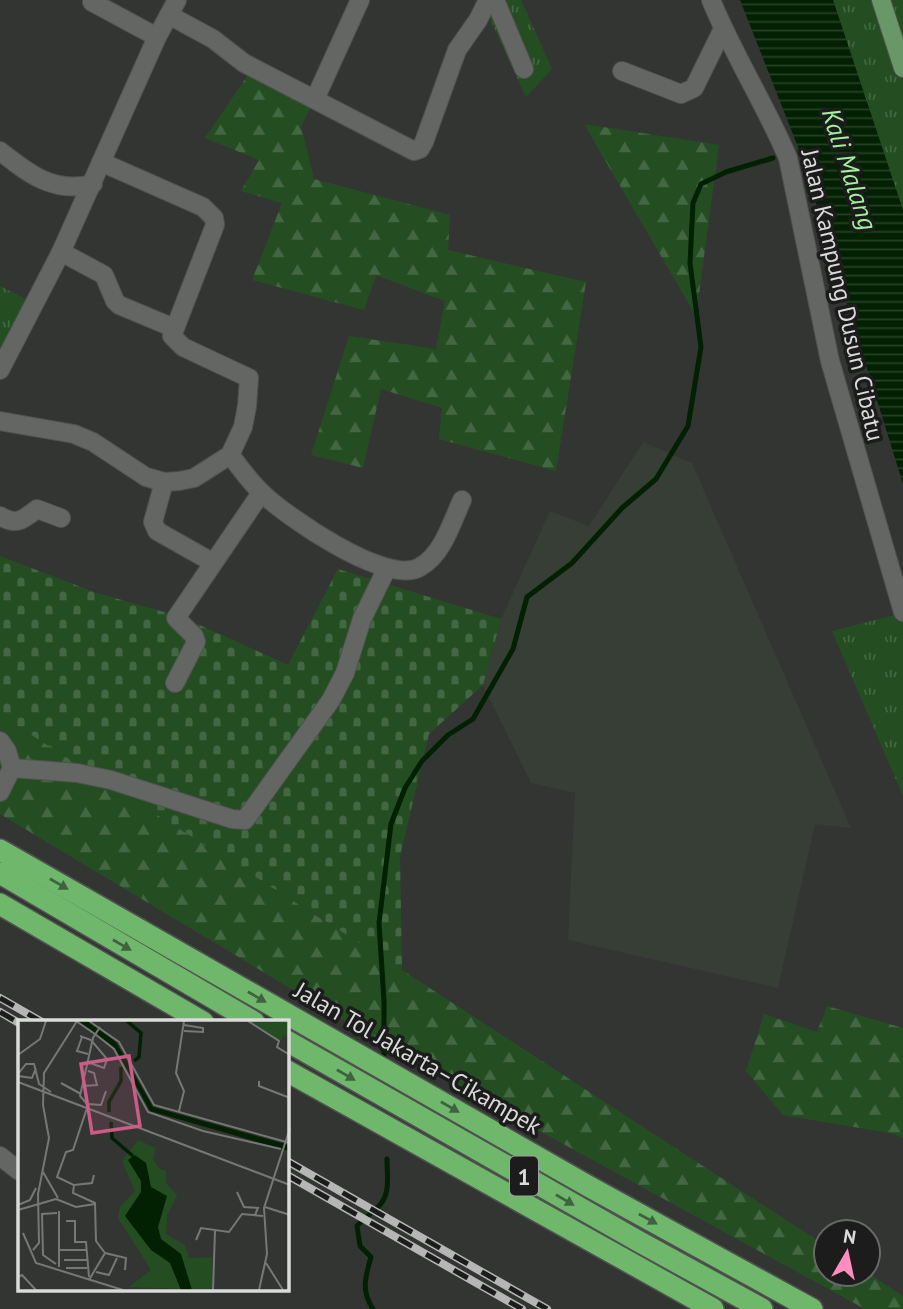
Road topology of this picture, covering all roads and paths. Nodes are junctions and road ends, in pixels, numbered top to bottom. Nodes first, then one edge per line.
1 (360, 0) edge
2 (488, 0) edge
3 (495, 0) edge
4 (711, 0) edge
5 (881, 0) edge
6 (92, 2) edge
7 (173, 8) edge
8 (723, 29) junction
9 (157, 37) junction
10 (903, 68) edge
11 (524, 69) dead end
12 (622, 71) dead end
13 (315, 99) junction
14 (0, 151) edge
15 (101, 162) junction
16 (93, 184) junction
17 (61, 252) junction
18 (174, 328) junction
19 (0, 370) edge
20 (0, 421) edge
21 (230, 455) junction
22 (164, 482) junction
23 (261, 493) junction
24 (462, 500) dead end
25 (0, 516) edge
26 (61, 518) dead end
27 (212, 562) junction
28 (387, 568) junction
29 (903, 611) edge
30 (175, 683) dead end
31 (0, 741) edge
32 (11, 771) junction
33 (0, 792) edge
34 (0, 850) edge
35 (0, 873) edge
36 (0, 904) edge
37 (0, 909) edge
38 (192, 1020) edge
39 (200, 1020) edge
40 (251, 1020) edge
41 (289, 1042) edge
42 (289, 1074) edge
43 (289, 1074) edge
44 (0, 1156) edge
45 (18, 1170) edge
46 (699, 1309) edge
47 (713, 1309) edge
48 (762, 1309) edge
49 (812, 1309) edge

1 - 13 street
2 - 13 street
3 - 11 street
4 - 8 street, Jalan Kampung Dusun Cibatu
5 - 10 main road
6 - 9 street
7 - 9 street
7 - 13 street
8 - 12 street
8 - 29 street, Jalan Kampung Dusun Cibatu
9 - 15 street
14 - 16 street
15 - 16 street
15 - 18 street
16 - 17 street
17 - 18 street
17 - 19 street
18 - 21 street
20 - 22 street
21 - 22 street
21 - 23 street
22 - 27 street
23 - 27 street
23 - 28 street
24 - 28 street
25 - 26 street
27 - 30 street
28 - 32 street
31 - 32 street
32 - 33 street
34 -> 49 highway, Jalan Tol Jakarta–Cikampek / 1
35 -> 40 highway
36 - 39 highway
37 - 38 highway
41 -> 48 highway, 1
42 - 46 highway, 1
43 - 47 highway, 1
44 - 45 street

